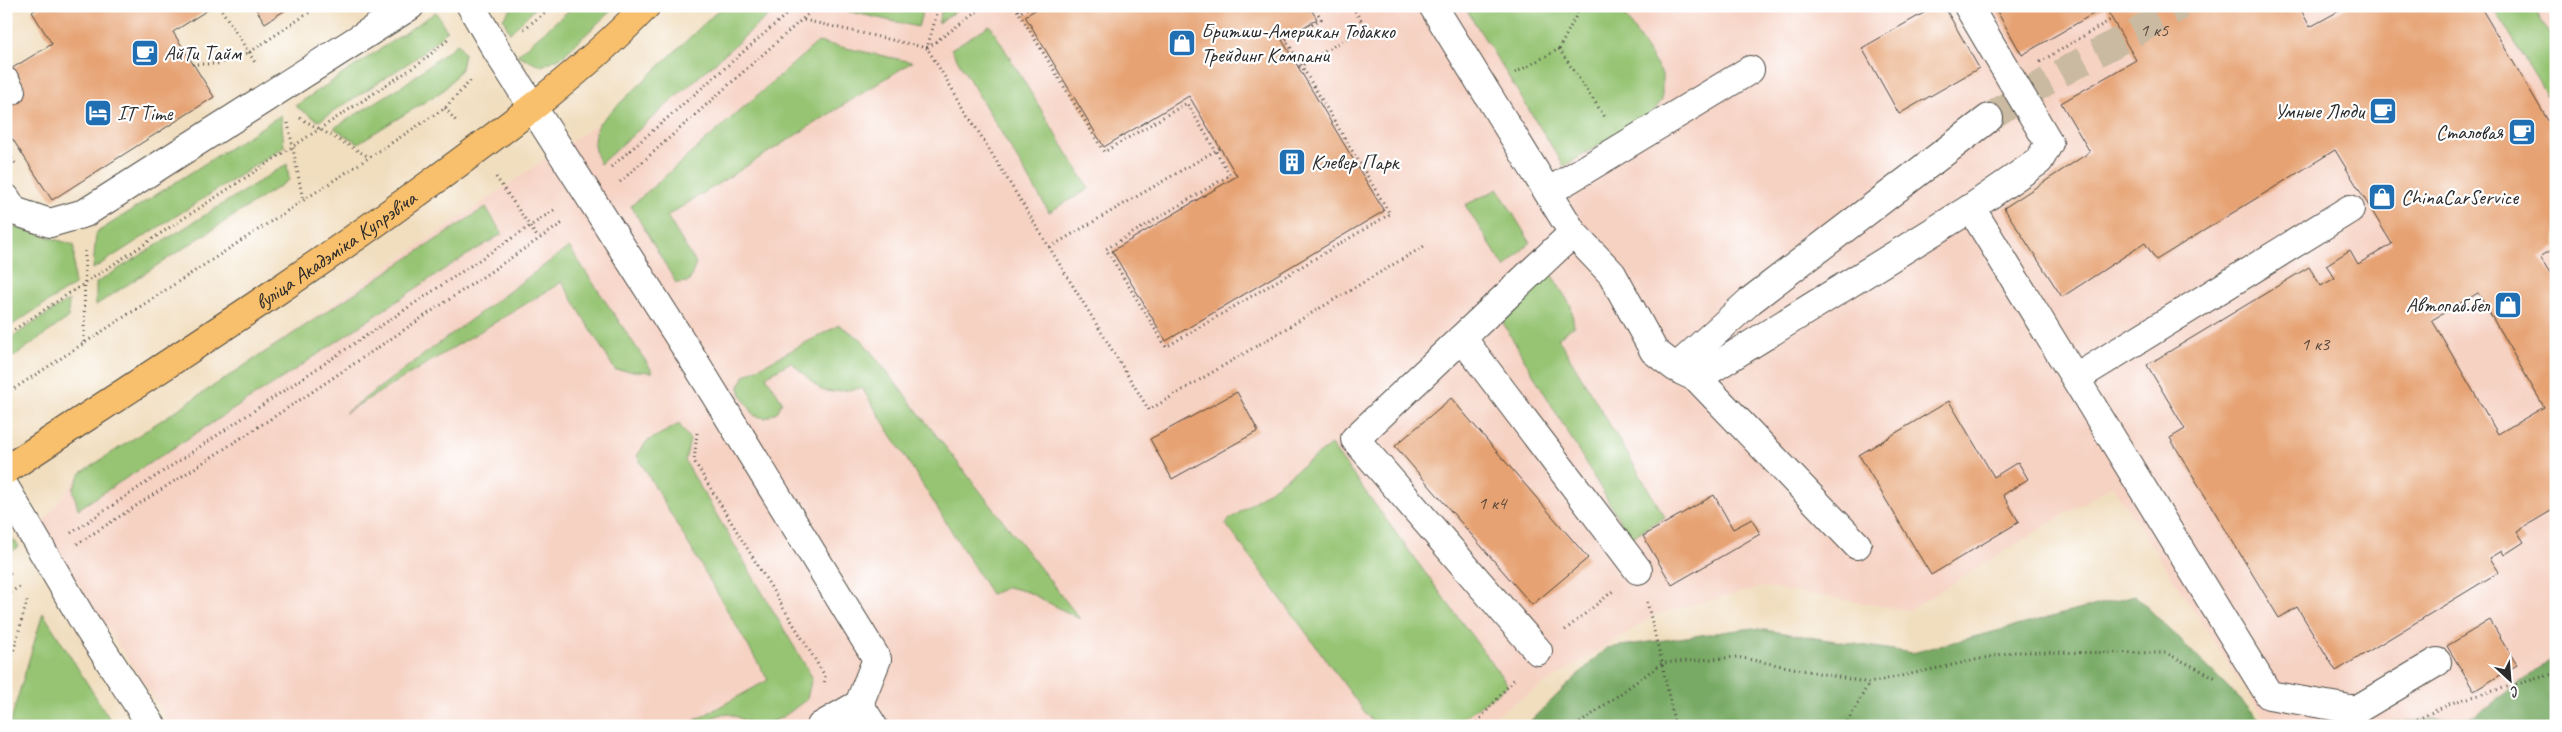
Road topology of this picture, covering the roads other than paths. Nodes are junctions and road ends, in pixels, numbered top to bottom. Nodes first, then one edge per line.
1 (410, 6) edge
2 (646, 6) edge
3 (1433, 6) edge
4 (1968, 6) edge
5 (474, 11) edge
6 (1750, 70) dead end
7 (532, 107) junction
8 (1989, 118) tunnel mouth
9 (1548, 192) junction
10 (6, 198) edge
11 (1971, 208) junction
12 (2350, 209) dead end
13 (1573, 233) junction
14 (1462, 338) junction
15 (1686, 373) junction
16 (2076, 378) junction
17 (6, 470) edge
18 (6, 489) edge
19 (1857, 545) dead end
20 (1638, 570) road end
21 (1538, 652) dead end
22 (2437, 662) dead end
23 (866, 715) edge
24 (152, 726) edge
25 (821, 726) edge

1 - 10 lane
2 - 7 main road, вуліца Акадэміка Купрэвіча
3 - 9 lane
4 - 11 lane
5 - 7 lane
6 - 9 lane
7 - 17 main road, вуліца Акадэміка Купрэвіча
7 - 23 lane
8 - 15 lane
9 - 13 lane
11 - 15 lane
11 - 16 lane
12 - 16 lane
13 - 14 lane
13 - 15 lane
14 - 20 lane
14 - 21 lane
15 - 19 lane
16 - 22 lane
18 - 24 lane
23 - 25 lane

